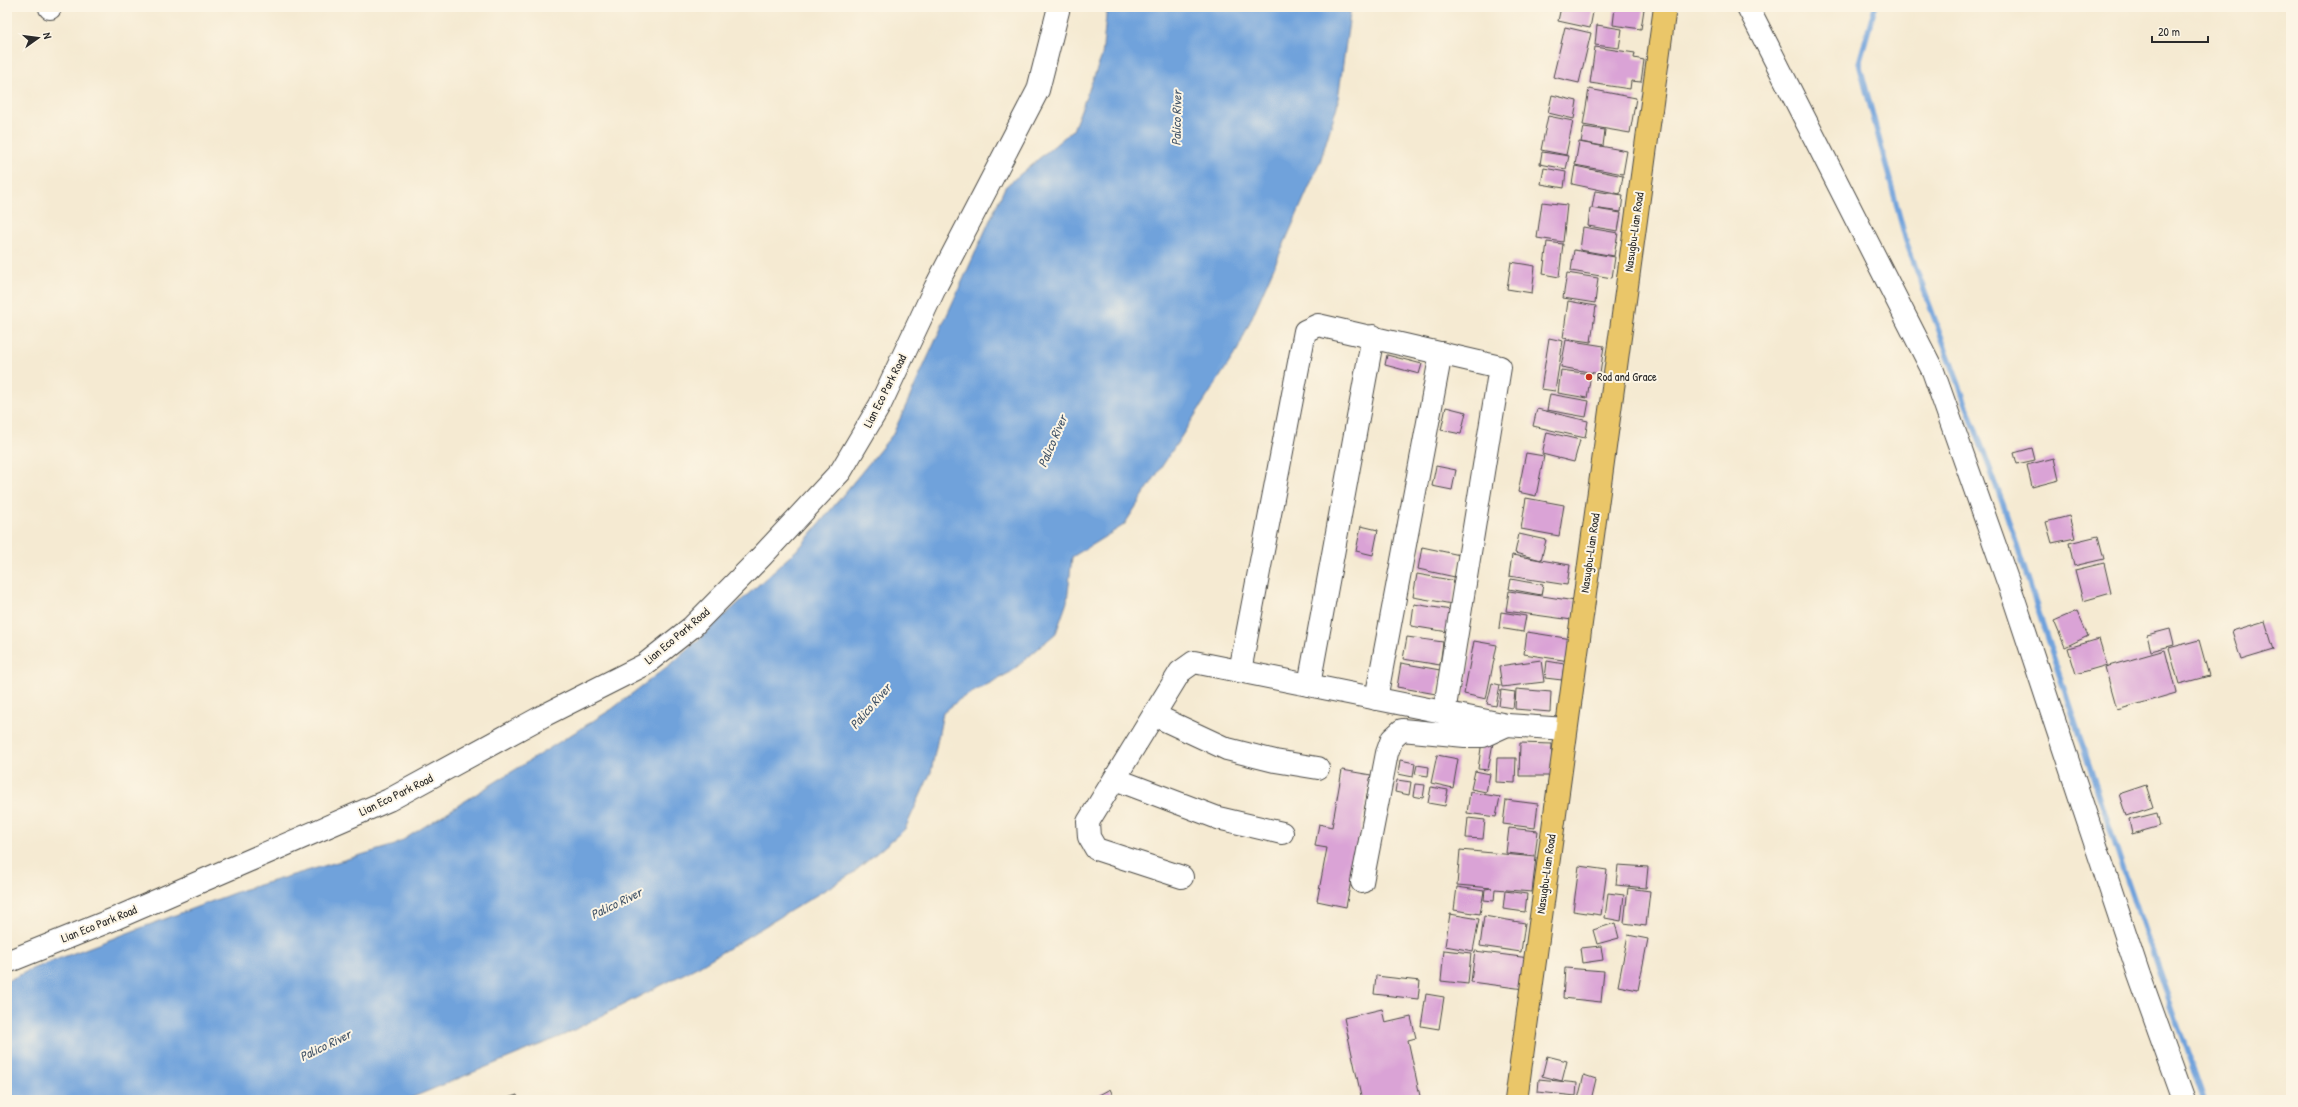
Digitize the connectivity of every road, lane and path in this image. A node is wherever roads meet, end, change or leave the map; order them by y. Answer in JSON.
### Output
{"nodes":[{"id":1,"x":1059,"y":7,"type":"edge"},
{"id":2,"x":1665,"y":7,"type":"edge"},
{"id":3,"x":1748,"y":7,"type":"edge"},
{"id":4,"x":1373,"y":336,"type":"junction"},
{"id":5,"x":1441,"y":353,"type":"junction"},
{"id":6,"x":1240,"y":671,"type":"junction"},
{"id":7,"x":1309,"y":685,"type":"junction"},
{"id":8,"x":1376,"y":699,"type":"junction"},
{"id":9,"x":1444,"y":713,"type":"junction"},
{"id":10,"x":1154,"y":715,"type":"junction"},
{"id":11,"x":1507,"y":725,"type":"junction"},
{"id":12,"x":1566,"y":729,"type":"junction"},
{"id":13,"x":1318,"y":768,"type":"dead end"},
{"id":14,"x":1115,"y":779,"type":"junction"},
{"id":15,"x":1282,"y":833,"type":"dead end"},
{"id":16,"x":1182,"y":878,"type":"dead end"},
{"id":17,"x":1362,"y":882,"type":"dead end"},
{"id":18,"x":7,"y":962,"type":"edge"},
{"id":19,"x":1516,"y":1100,"type":"edge"},
{"id":20,"x":2184,"y":1100,"type":"edge"}],
"edges":[{"from":1,"to":18,"type":"street","name":"Lian Eco Park Road"},
{"from":2,"to":12,"type":"main road","name":"Nasugbu-Lian Road"},
{"from":3,"to":20,"type":"street"},
{"from":4,"to":5,"type":"street"},
{"from":4,"to":6,"type":"street"},
{"from":4,"to":7,"type":"street"},
{"from":5,"to":8,"type":"street"},
{"from":5,"to":9,"type":"street"},
{"from":6,"to":7,"type":"street"},
{"from":6,"to":10,"type":"street"},
{"from":7,"to":8,"type":"street"},
{"from":8,"to":9,"type":"street"},
{"from":9,"to":11,"type":"street"},
{"from":10,"to":13,"type":"street"},
{"from":10,"to":14,"type":"street"},
{"from":11,"to":12,"type":"street"},
{"from":11,"to":17,"type":"street"},
{"from":12,"to":19,"type":"main road","name":"Nasugbu-Lian Road"},
{"from":14,"to":15,"type":"street"},
{"from":14,"to":16,"type":"street"}]}
